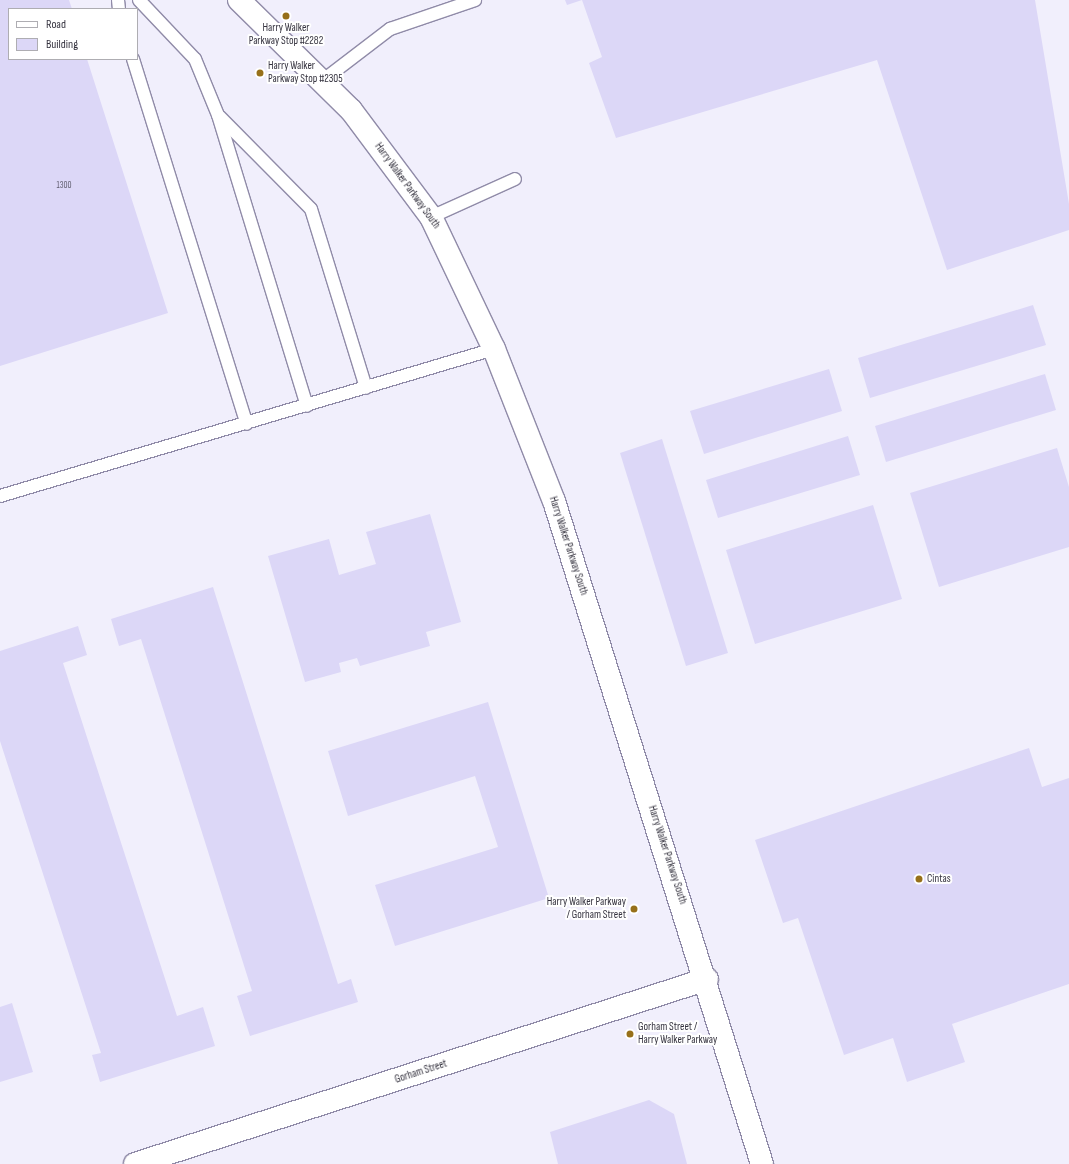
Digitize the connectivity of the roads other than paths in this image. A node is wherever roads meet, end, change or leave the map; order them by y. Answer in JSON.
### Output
{"nodes":[{"id":1,"x":139,"y":0,"type":"edge"},
{"id":2,"x":239,"y":0,"type":"edge"},
{"id":3,"x":475,"y":0,"type":"edge"},
{"id":4,"x":133,"y":60,"type":"edge"},
{"id":5,"x":322,"y":82,"type":"junction"},
{"id":6,"x":218,"y":115,"type":"junction"},
{"id":7,"x":515,"y":178,"type":"dead end"},
{"id":8,"x":431,"y":217,"type":"junction"},
{"id":9,"x":494,"y":349,"type":"junction"},
{"id":10,"x":366,"y":388,"type":"junction"},
{"id":11,"x":307,"y":406,"type":"junction"},
{"id":12,"x":247,"y":424,"type":"junction"},
{"id":13,"x":0,"y":496,"type":"edge"},
{"id":14,"x":707,"y":979,"type":"junction"},
{"id":15,"x":134,"y":1164,"type":"edge"},
{"id":16,"x":762,"y":1164,"type":"edge"}],
"edges":[{"from":1,"to":6,"type":"lane"},
{"from":2,"to":5,"type":"street","name":"Harry Walker Parkway South"},
{"from":3,"to":5,"type":"lane"},
{"from":4,"to":12,"type":"lane"},
{"from":5,"to":8,"type":"street","name":"Harry Walker Parkway South"},
{"from":6,"to":10,"type":"lane"},
{"from":6,"to":11,"type":"lane"},
{"from":7,"to":8,"type":"lane"},
{"from":8,"to":9,"type":"street","name":"Harry Walker Parkway South"},
{"from":9,"to":10,"type":"lane"},
{"from":9,"to":14,"type":"street","name":"Harry Walker Parkway South"},
{"from":10,"to":11,"type":"lane"},
{"from":11,"to":12,"type":"lane"},
{"from":12,"to":13,"type":"lane"},
{"from":14,"to":15,"type":"street","name":"Gorham Street"},
{"from":14,"to":16,"type":"street","name":"Harry Walker Parkway South"}]}
